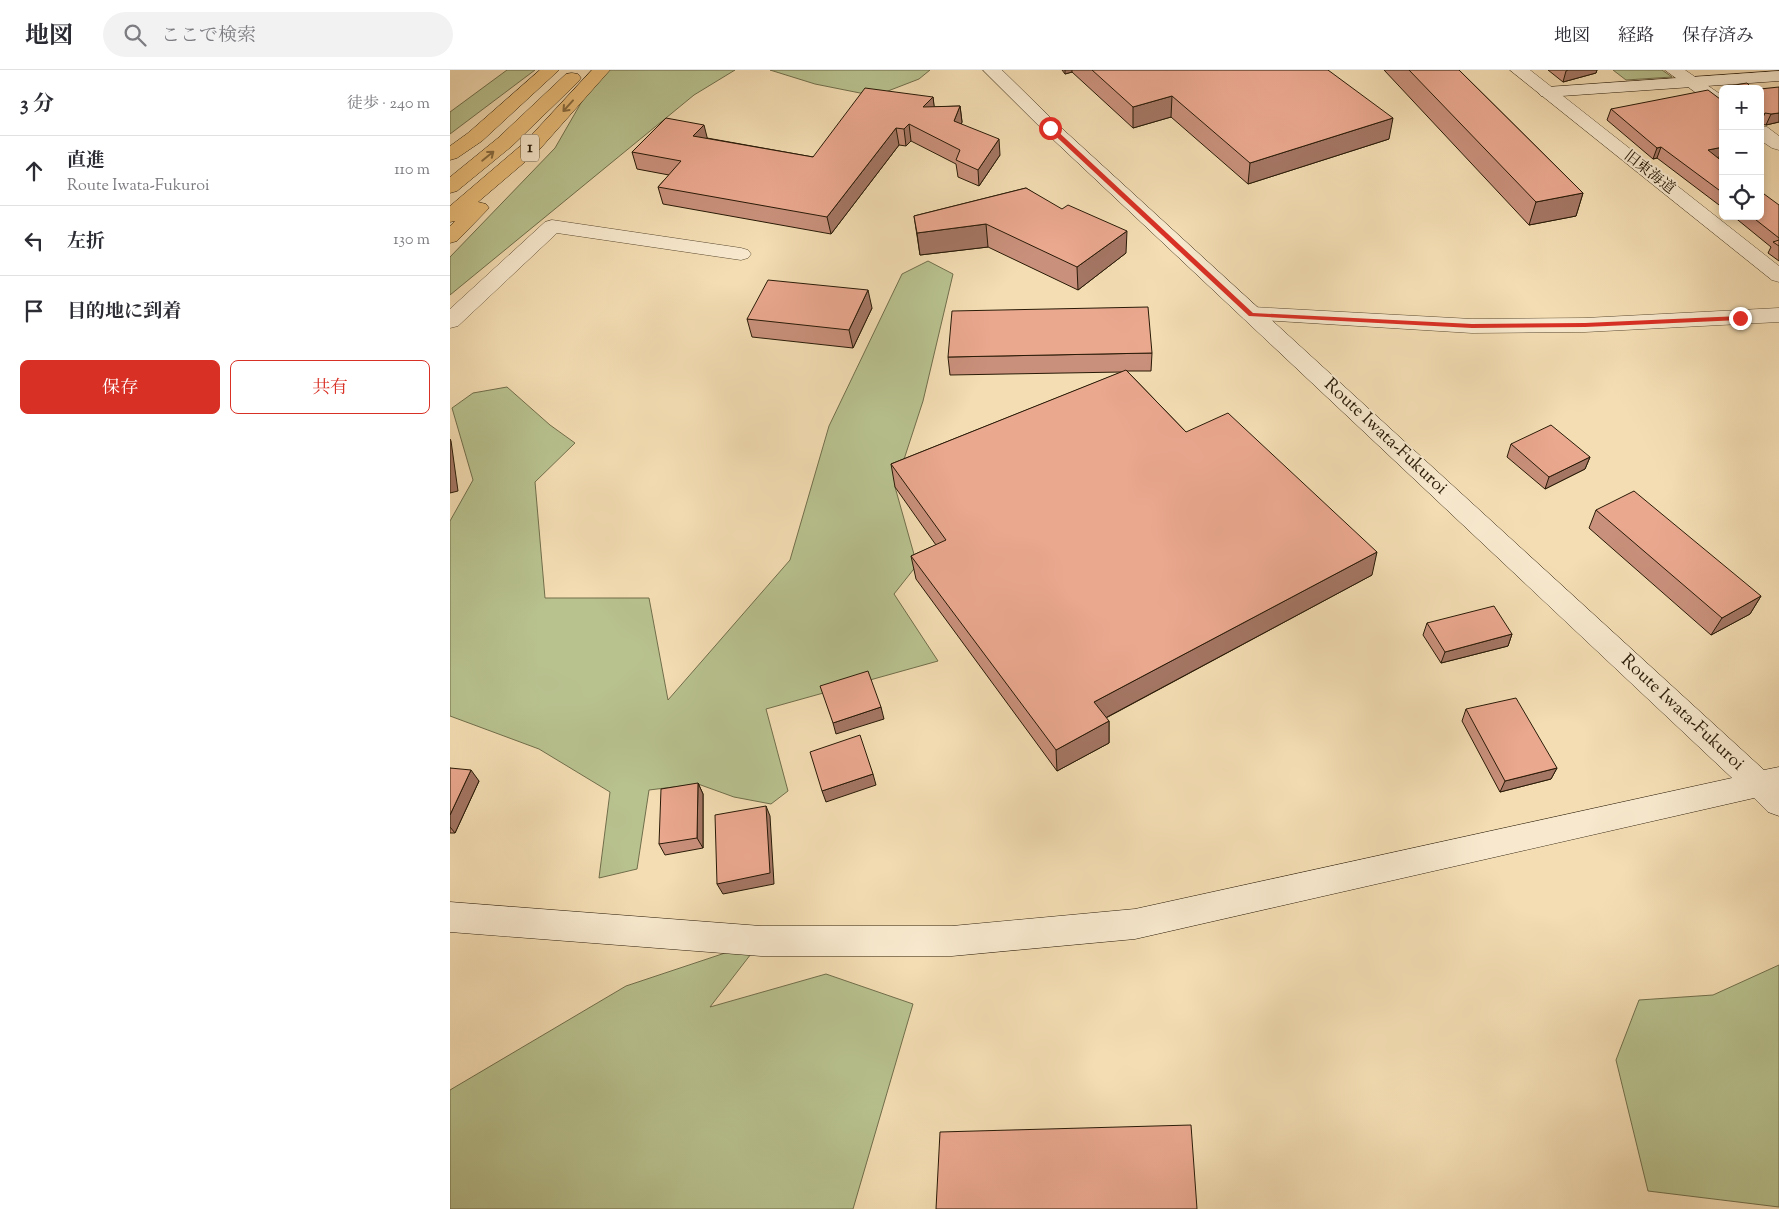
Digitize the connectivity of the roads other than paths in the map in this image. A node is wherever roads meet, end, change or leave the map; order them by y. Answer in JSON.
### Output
{"nodes":[{"id":1,"x":550,"y":70,"type":"edge"},
{"id":2,"x":580,"y":70,"type":"edge"},
{"id":3,"x":601,"y":70,"type":"edge"},
{"id":4,"x":992,"y":70,"type":"edge"},
{"id":5,"x":1519,"y":70,"type":"edge"},
{"id":6,"x":1674,"y":70,"type":"edge"},
{"id":7,"x":1779,"y":76,"type":"edge"},
{"id":8,"x":1692,"y":83,"type":"junction"},
{"id":9,"x":1547,"y":92,"type":"junction"},
{"id":10,"x":1719,"y":101,"type":"edge"},
{"id":11,"x":1764,"y":134,"type":"edge"},
{"id":12,"x":1779,"y":144,"type":"edge"},
{"id":13,"x":532,"y":146,"type":"junction"},
{"id":14,"x":450,"y":154,"type":"edge"},
{"id":15,"x":450,"y":187,"type":"edge"},
{"id":16,"x":450,"y":216,"type":"edge"},
{"id":17,"x":450,"y":237,"type":"edge"},
{"id":18,"x":741,"y":254,"type":"dead end"},
{"id":19,"x":1779,"y":276,"type":"edge"},
{"id":20,"x":1252,"y":314,"type":"junction"},
{"id":21,"x":1779,"y":315,"type":"edge"},
{"id":22,"x":450,"y":321,"type":"edge"},
{"id":23,"x":1772,"y":789,"type":"edge"},
{"id":24,"x":450,"y":916,"type":"edge"}],
"edges":[{"from":1,"to":14,"type":"highway"},
{"from":15,"to":2,"type":"highway","number":"1","one_way":true},
{"from":3,"to":13,"type":"highway","number":"1","one_way":true},
{"from":4,"to":20,"type":"street","name":"Route Iwata-Fukuroi"},
{"from":5,"to":9,"type":"street","name":"旧東海道"},
{"from":6,"to":8,"type":"street"},
{"from":7,"to":8,"type":"street"},
{"from":8,"to":9,"type":"street"},
{"from":8,"to":10,"type":"street"},
{"from":9,"to":19,"type":"street","name":"旧東海道"},
{"from":11,"to":12,"type":"street"},
{"from":13,"to":16,"type":"highway","number":"1"},
{"from":13,"to":17,"type":"highway"},
{"from":18,"to":22,"type":"street"},
{"from":20,"to":21,"type":"street"},
{"from":20,"to":23,"type":"street","name":"Route Iwata-Fukuroi"},
{"from":23,"to":24,"type":"street"}]}
